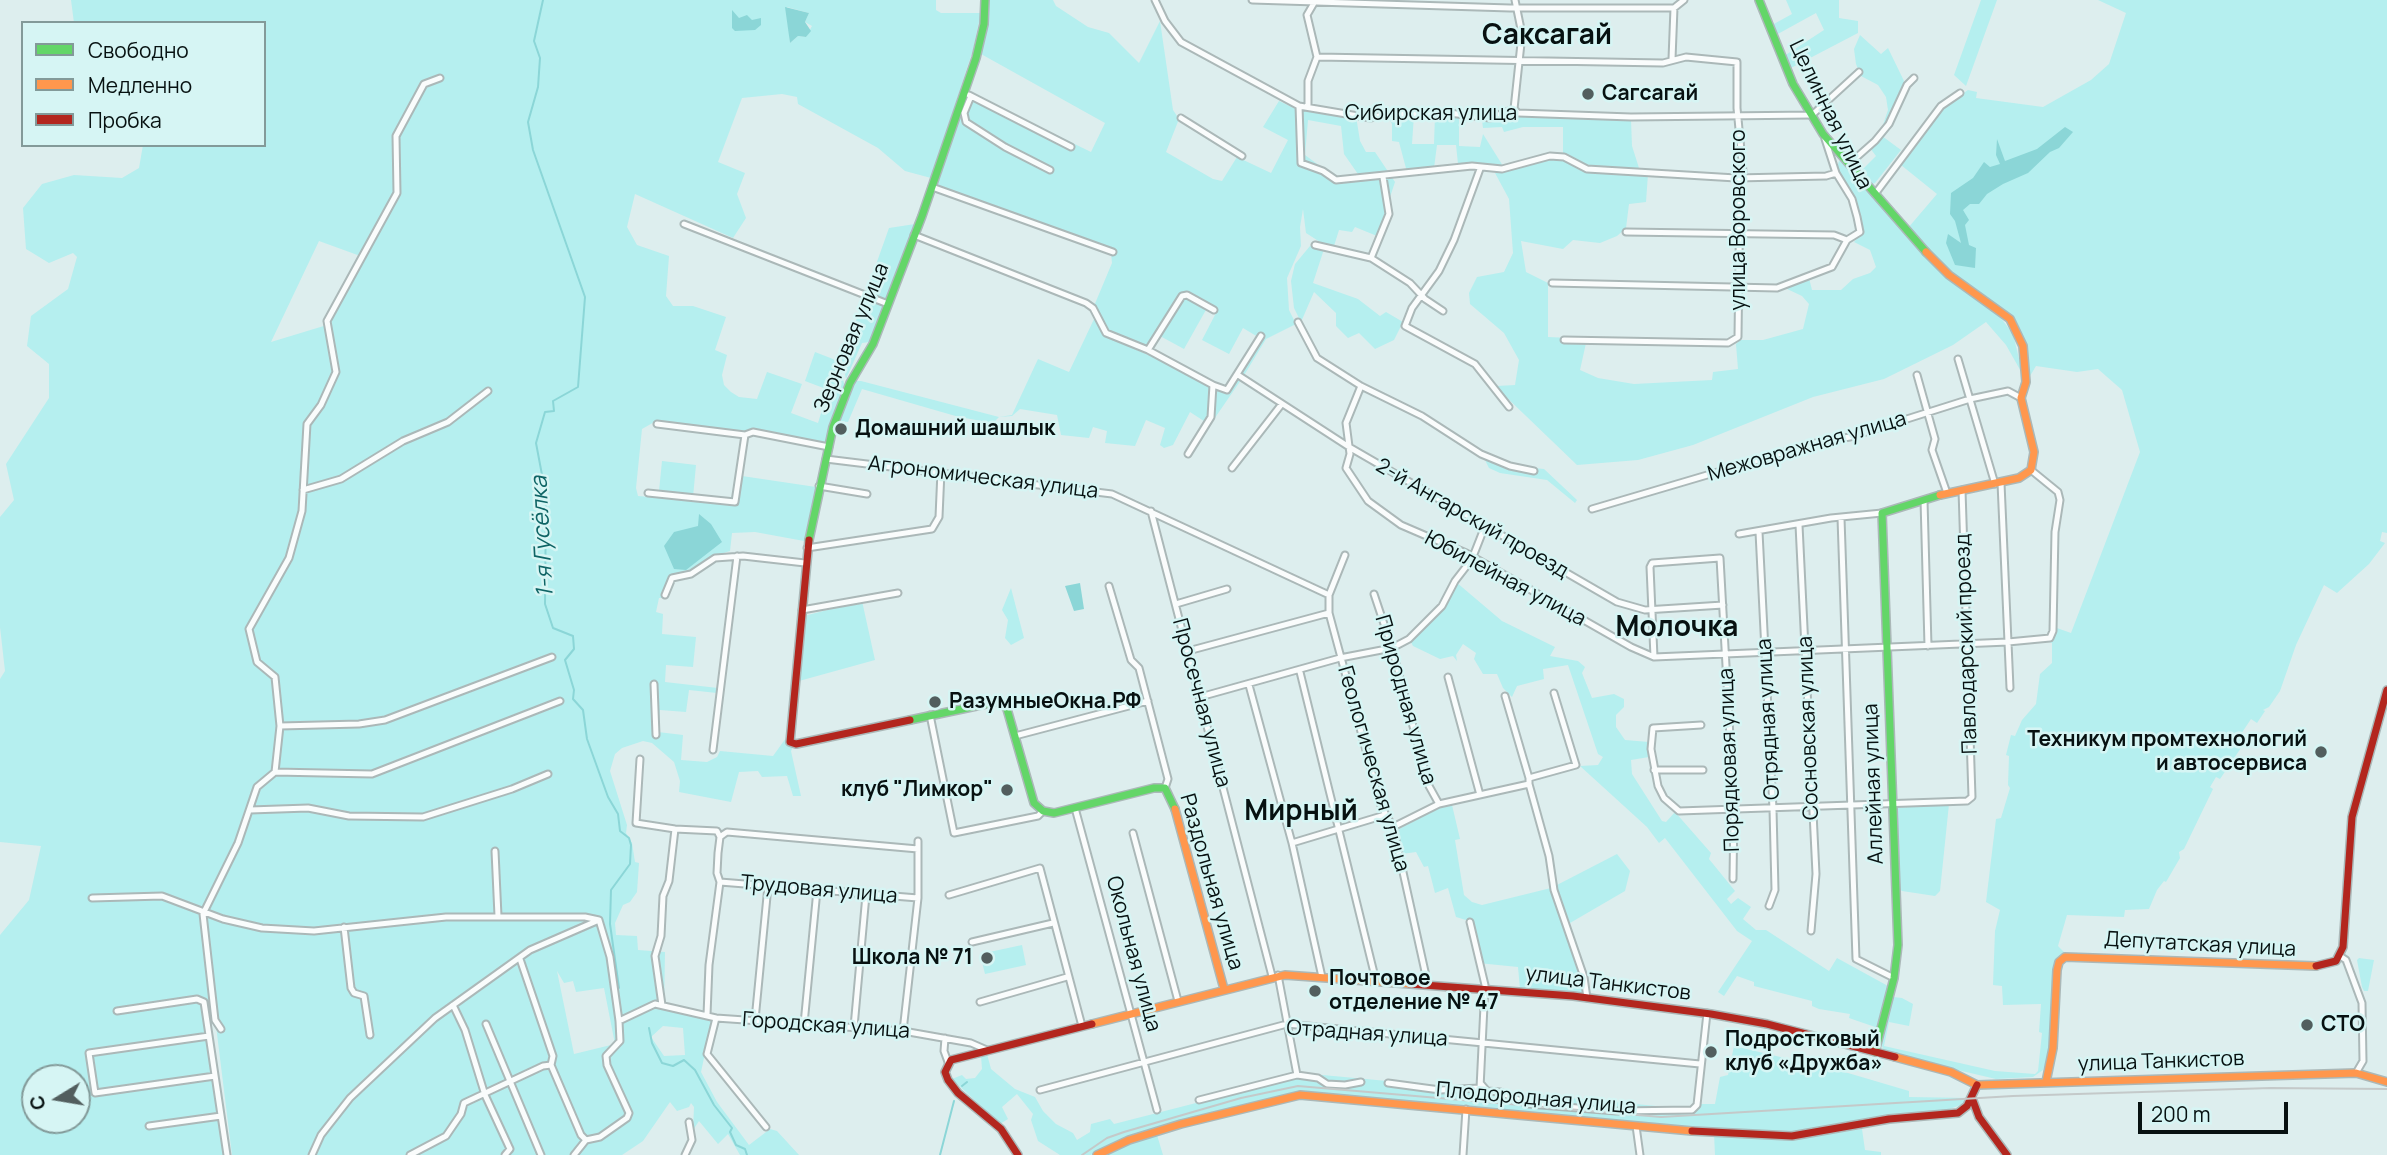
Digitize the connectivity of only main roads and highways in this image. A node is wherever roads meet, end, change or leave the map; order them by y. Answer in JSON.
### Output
{"nodes":[{"id":1,"x":985,"y":0,"type":"edge"},
{"id":2,"x":1759,"y":0,"type":"edge"},
{"id":3,"x":1882,"y":513,"type":"joint"},
{"id":4,"x":2387,"y":690,"type":"edge"},
{"id":5,"x":1165,"y":789,"type":"joint"},
{"id":6,"x":1224,"y":989,"type":"junction"},
{"id":7,"x":1875,"y":1052,"type":"junction"},
{"id":8,"x":2046,"y":1082,"type":"junction"},
{"id":9,"x":2387,"y":1082,"type":"edge"},
{"id":10,"x":1977,"y":1085,"type":"junction"},
{"id":11,"x":1972,"y":1098,"type":"junction"},
{"id":12,"x":1958,"y":1113,"type":"junction"},
{"id":13,"x":1985,"y":1125,"type":"junction"},
{"id":14,"x":1018,"y":1155,"type":"edge"},
{"id":15,"x":1097,"y":1155,"type":"edge"},
{"id":16,"x":2007,"y":1155,"type":"edge"}],
"edges":[{"from":1,"to":5,"type":"main road","name":"Зерновая улица"},
{"from":2,"to":3,"type":"main road","name":"Целинная улица"},
{"from":3,"to":7,"type":"main road","name":"Аллейная улица"},
{"from":4,"to":8,"type":"main road","name":"Депутатская улица"},
{"from":5,"to":6,"type":"main road","name":"Раздольная улица"},
{"from":6,"to":7,"type":"main road","name":"улица Танкистов"},
{"from":6,"to":14,"type":"main road","name":"улица Танкистов"},
{"from":7,"to":10,"type":"main road","name":"улица Танкистов"},
{"from":8,"to":9,"type":"main road","name":"улица Танкистов"},
{"from":8,"to":10,"type":"main road","name":"улица Танкистов"},
{"from":10,"to":11,"type":"main road"},
{"from":11,"to":12,"type":"main road"},
{"from":11,"to":13,"type":"main road"},
{"from":12,"to":13,"type":"main road"},
{"from":12,"to":15,"type":"main road","name":"Плодородная улица"},
{"from":13,"to":16,"type":"main road"}]}
